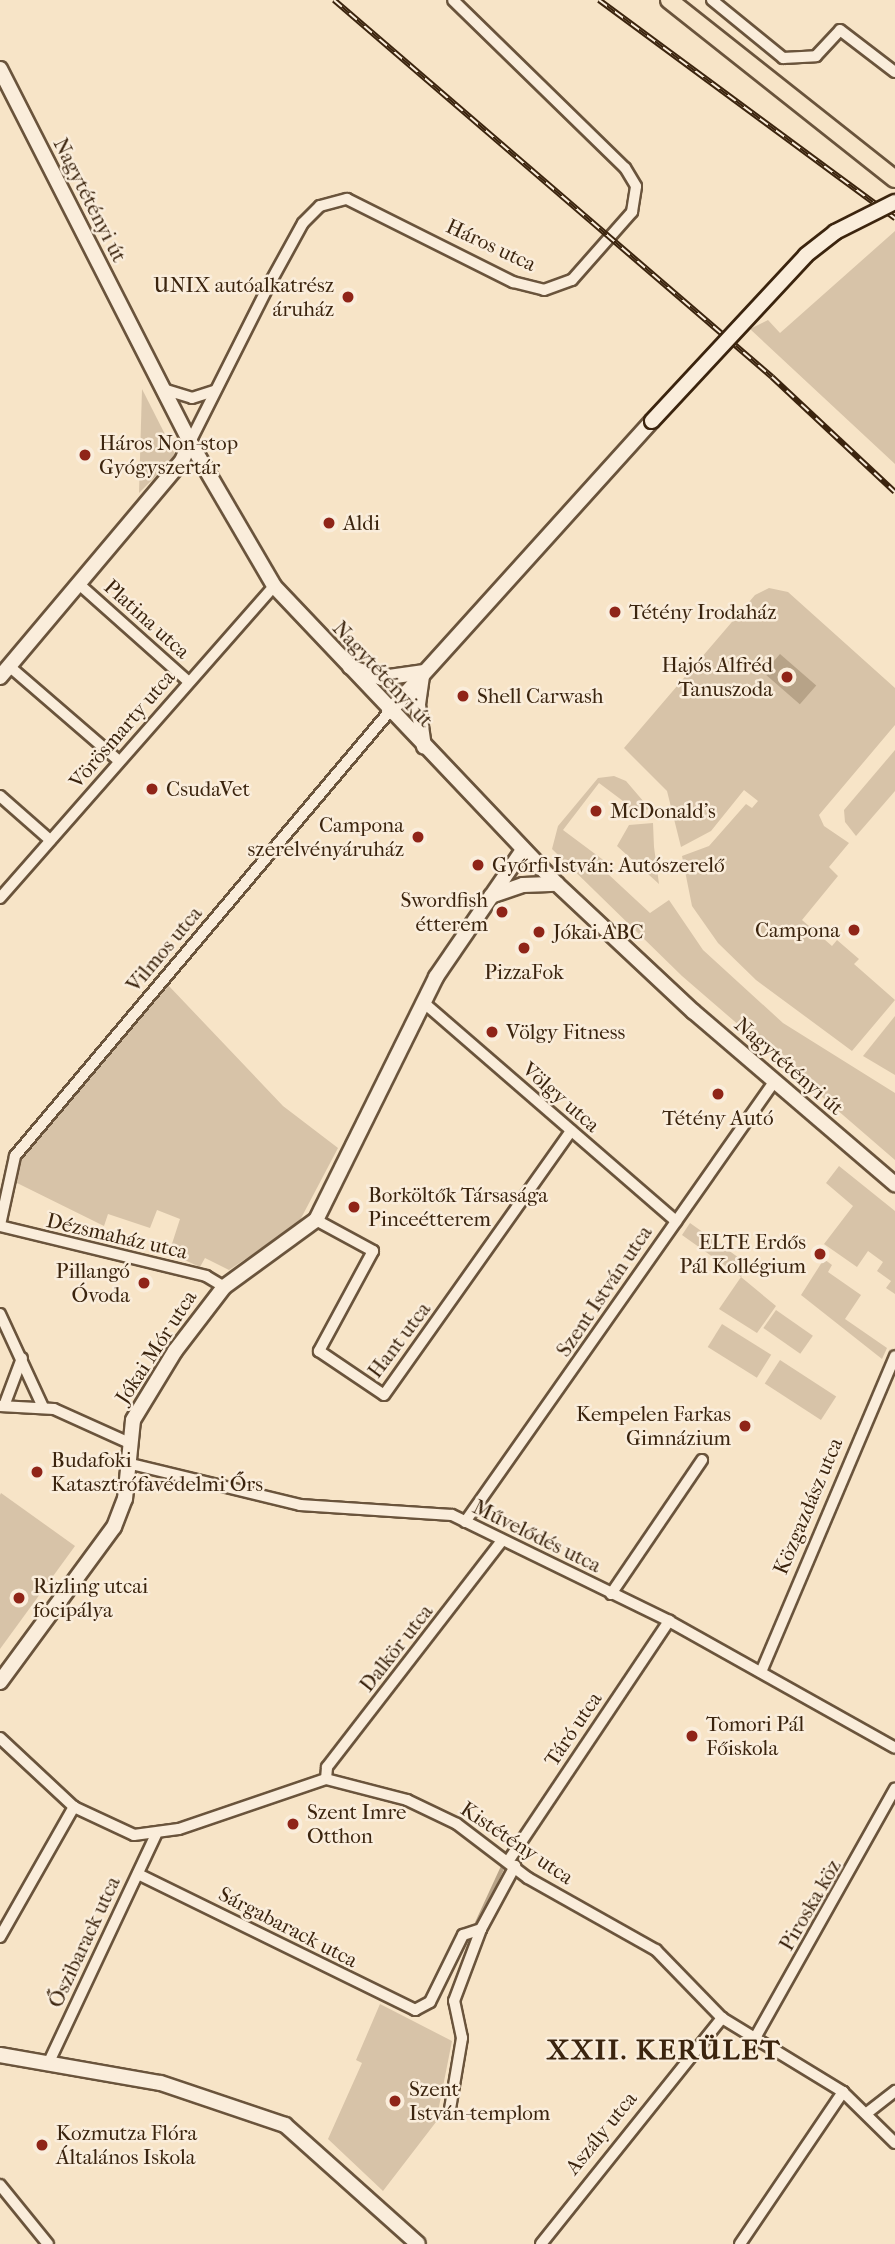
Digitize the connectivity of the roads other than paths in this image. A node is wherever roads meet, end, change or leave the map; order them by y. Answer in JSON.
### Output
{"nodes":[{"id":1,"x":453,"y":0,"type":"edge"},
{"id":2,"x":669,"y":0,"type":"edge"},
{"id":3,"x":712,"y":0,"type":"edge"},
{"id":4,"x":0,"y":69,"type":"edge"},
{"id":5,"x":895,"y":72,"type":"edge"},
{"id":6,"x":895,"y":179,"type":"edge"},
{"id":7,"x":895,"y":202,"type":"edge"},
{"id":8,"x":163,"y":388,"type":"junction"},
{"id":9,"x":214,"y":391,"type":"junction"},
{"id":10,"x":190,"y":442,"type":"junction"},
{"id":11,"x":80,"y":585,"type":"junction"},
{"id":12,"x":274,"y":586,"type":"junction"},
{"id":13,"x":346,"y":666,"type":"junction"},
{"id":14,"x":4,"y":671,"type":"edge"},
{"id":15,"x":423,"y":672,"type":"junction"},
{"id":16,"x":189,"y":682,"type":"junction"},
{"id":17,"x":389,"y":712,"type":"junction"},
{"id":18,"x":424,"y":747,"type":"junction"},
{"id":19,"x":119,"y":761,"type":"junction"},
{"id":20,"x":0,"y":796,"type":"edge"},
{"id":21,"x":50,"y":840,"type":"junction"},
{"id":22,"x":523,"y":850,"type":"junction"},
{"id":23,"x":557,"y":884,"type":"junction"},
{"id":24,"x":491,"y":896,"type":"junction"},
{"id":25,"x":0,"y":898,"type":"edge"},
{"id":26,"x":423,"y":1002,"type":"junction"},
{"id":27,"x":774,"y":1082,"type":"junction"},
{"id":28,"x":571,"y":1131,"type":"junction"},
{"id":29,"x":895,"y":1185,"type":"edge"},
{"id":30,"x":316,"y":1220,"type":"junction"},
{"id":31,"x":676,"y":1220,"type":"junction"},
{"id":32,"x":0,"y":1226,"type":"edge"},
{"id":33,"x":224,"y":1287,"type":"junction"},
{"id":34,"x":0,"y":1314,"type":"edge"},
{"id":35,"x":895,"y":1356,"type":"edge"},
{"id":36,"x":22,"y":1358,"type":"junction"},
{"id":37,"x":2,"y":1406,"type":"edge"},
{"id":38,"x":43,"y":1407,"type":"junction"},
{"id":39,"x":127,"y":1443,"type":"junction"},
{"id":40,"x":702,"y":1460,"type":"dead end"},
{"id":41,"x":128,"y":1463,"type":"junction"},
{"id":42,"x":465,"y":1522,"type":"junction"},
{"id":43,"x":501,"y":1542,"type":"junction"},
{"id":44,"x":611,"y":1594,"type":"junction"},
{"id":45,"x":669,"y":1621,"type":"junction"},
{"id":46,"x":761,"y":1672,"type":"junction"},
{"id":47,"x":0,"y":1682,"type":"edge"},
{"id":48,"x":0,"y":1738,"type":"edge"},
{"id":49,"x":895,"y":1748,"type":"edge"},
{"id":50,"x":326,"y":1779,"type":"junction"},
{"id":51,"x":895,"y":1790,"type":"edge"},
{"id":52,"x":74,"y":1807,"type":"junction"},
{"id":53,"x":156,"y":1835,"type":"junction"},
{"id":54,"x":512,"y":1863,"type":"junction"},
{"id":55,"x":138,"y":1874,"type":"junction"},
{"id":56,"x":481,"y":1929,"type":"junction"},
{"id":57,"x":0,"y":1937,"type":"edge"},
{"id":58,"x":422,"y":2009,"type":"joint"},
{"id":59,"x":722,"y":2018,"type":"junction"},
{"id":60,"x":755,"y":2038,"type":"junction"},
{"id":61,"x":0,"y":2055,"type":"edge"},
{"id":62,"x":48,"y":2064,"type":"junction"},
{"id":63,"x":895,"y":2091,"type":"edge"},
{"id":64,"x":843,"y":2092,"type":"junction"},
{"id":65,"x":450,"y":2109,"type":"dead end"},
{"id":66,"x":867,"y":2113,"type":"junction"},
{"id":67,"x":895,"y":2143,"type":"edge"},
{"id":68,"x":0,"y":2185,"type":"edge"},
{"id":69,"x":48,"y":2244,"type":"edge"},
{"id":70,"x":418,"y":2244,"type":"edge"},
{"id":71,"x":541,"y":2244,"type":"edge"},
{"id":72,"x":740,"y":2244,"type":"edge"}],
"edges":[{"from":1,"to":9,"type":"street","name":"Háros utca"},
{"from":2,"to":6,"type":"main road"},
{"from":3,"to":5,"type":"street"},
{"from":4,"to":8,"type":"street","name":"Nagytétényi út"},
{"from":7,"to":15,"type":"street","bridge":true},
{"from":8,"to":9,"type":"street"},
{"from":8,"to":10,"type":"street","name":"Nagytétényi út"},
{"from":9,"to":10,"type":"street","name":"Háros utca"},
{"from":10,"to":11,"type":"street","name":"Háros utca"},
{"from":10,"to":12,"type":"street","name":"Nagytétényi út"},
{"from":11,"to":14,"type":"street","name":"Háros utca"},
{"from":11,"to":16,"type":"street","name":"Platina utca"},
{"from":12,"to":13,"type":"street","name":"Nagytétényi út"},
{"from":12,"to":16,"type":"street","name":"Vörösmarty utca"},
{"from":13,"to":15,"type":"street"},
{"from":13,"to":17,"type":"street","name":"Nagytétényi út"},
{"from":14,"to":19,"type":"street"},
{"from":15,"to":17,"type":"street"},
{"from":15,"to":18,"type":"street"},
{"from":16,"to":19,"type":"street","name":"Vörösmarty utca"},
{"from":17,"to":18,"type":"street","name":"Nagytétényi út"},
{"from":17,"to":32,"type":"street","name":"Vilmos utca"},
{"from":18,"to":22,"type":"street","name":"Nagytétényi út"},
{"from":19,"to":21,"type":"street","name":"Vörösmarty utca"},
{"from":20,"to":21,"type":"street"},
{"from":21,"to":25,"type":"street","name":"Vörösmarty utca"},
{"from":22,"to":23,"type":"street","name":"Nagytétényi út"},
{"from":22,"to":24,"type":"street","name":"Jókai Mór utca"},
{"from":23,"to":24,"type":"street"},
{"from":23,"to":27,"type":"street","name":"Nagytétényi út"},
{"from":24,"to":26,"type":"street","name":"Jókai Mór utca"},
{"from":26,"to":28,"type":"street","name":"Völgy utca"},
{"from":26,"to":30,"type":"street","name":"Jókai Mór utca"},
{"from":27,"to":29,"type":"street","name":"Nagytétényi út"},
{"from":27,"to":31,"type":"street","name":"Szent István utca"},
{"from":28,"to":30,"type":"street","name":"Hant utca"},
{"from":28,"to":31,"type":"street","name":"Völgy utca"},
{"from":30,"to":33,"type":"street","name":"Jókai Mór utca"},
{"from":31,"to":42,"type":"street","name":"Szent István utca"},
{"from":32,"to":33,"type":"street","name":"Dézsmaház utca"},
{"from":33,"to":39,"type":"street","name":"Jókai Mór utca"},
{"from":34,"to":36,"type":"street"},
{"from":35,"to":46,"type":"street","name":"Közgazdász utca"},
{"from":36,"to":37,"type":"street"},
{"from":36,"to":38,"type":"street"},
{"from":37,"to":38,"type":"street"},
{"from":38,"to":39,"type":"street"},
{"from":39,"to":41,"type":"street","name":"Jókai Mór utca"},
{"from":40,"to":44,"type":"street"},
{"from":41,"to":42,"type":"street","name":"Művelődés utca"},
{"from":41,"to":47,"type":"street","name":"Jókai Mór utca"},
{"from":42,"to":43,"type":"street","name":"Művelődés utca"},
{"from":43,"to":44,"type":"street","name":"Művelődés utca"},
{"from":43,"to":50,"type":"street","name":"Dalkör utca"},
{"from":44,"to":45,"type":"street","name":"Művelődés utca"},
{"from":45,"to":46,"type":"street","name":"Művelődés utca"},
{"from":45,"to":54,"type":"street","name":"Táró utca"},
{"from":46,"to":49,"type":"street","name":"Művelődés utca"},
{"from":48,"to":52,"type":"street"},
{"from":50,"to":53,"type":"street"},
{"from":50,"to":54,"type":"street","name":"Kistétény utca"},
{"from":51,"to":60,"type":"street","name":"Piroska köz"},
{"from":52,"to":53,"type":"street"},
{"from":52,"to":57,"type":"street"},
{"from":53,"to":55,"type":"street","name":"Őszibarack utca"},
{"from":54,"to":56,"type":"street","name":"Táró utca"},
{"from":54,"to":59,"type":"street","name":"Kistétény utca"},
{"from":55,"to":58,"type":"street","name":"Sárgabarack utca"},
{"from":55,"to":62,"type":"street","name":"Őszibarack utca"},
{"from":56,"to":58,"type":"street","name":"Táró utca"},
{"from":56,"to":65,"type":"street","name":"Táró utca"},
{"from":59,"to":60,"type":"street","name":"Kistétény utca"},
{"from":59,"to":71,"type":"street","name":"Aszály utca"},
{"from":60,"to":64,"type":"street","name":"Kistétény utca"},
{"from":61,"to":62,"type":"street"},
{"from":62,"to":70,"type":"street"},
{"from":63,"to":66,"type":"street"},
{"from":64,"to":66,"type":"street","name":"Kistétény utca"},
{"from":64,"to":72,"type":"street"},
{"from":66,"to":67,"type":"street","name":"Kistétény utca"},
{"from":68,"to":69,"type":"street"}]}
